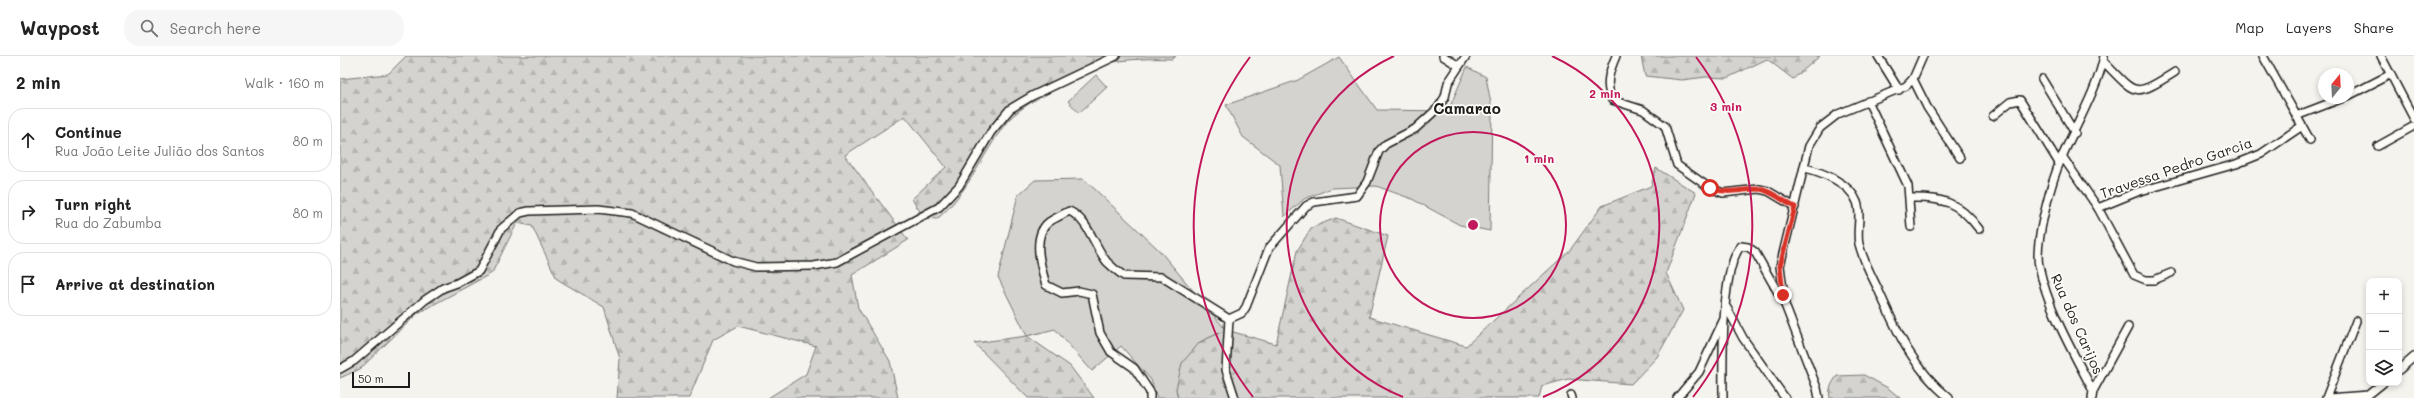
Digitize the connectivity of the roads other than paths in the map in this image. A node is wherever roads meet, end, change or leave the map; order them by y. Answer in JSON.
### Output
{"nodes":[{"id":1,"x":1116,"y":56,"type":"edge"},
{"id":2,"x":1443,"y":56,"type":"edge"},
{"id":3,"x":1466,"y":56,"type":"edge"},
{"id":4,"x":1616,"y":56,"type":"edge"},
{"id":5,"x":1878,"y":56,"type":"edge"},
{"id":6,"x":1923,"y":56,"type":"edge"},
{"id":7,"x":2263,"y":56,"type":"edge"},
{"id":8,"x":2382,"y":56,"type":"edge"},
{"id":9,"x":2104,"y":58,"type":"edge"},
{"id":10,"x":1459,"y":66,"type":"junction"},
{"id":11,"x":2175,"y":72,"type":"dead end"},
{"id":12,"x":2391,"y":74,"type":"junction"},
{"id":13,"x":1913,"y":79,"type":"junction"},
{"id":14,"x":2042,"y":79,"type":"dead end"},
{"id":15,"x":1899,"y":90,"type":"junction"},
{"id":16,"x":2354,"y":93,"type":"edge"},
{"id":17,"x":1868,"y":101,"type":"junction"},
{"id":18,"x":2327,"y":104,"type":"edge"},
{"id":19,"x":1992,"y":116,"type":"dead end"},
{"id":20,"x":2296,"y":116,"type":"junction"},
{"id":21,"x":2414,"y":119,"type":"edge"},
{"id":22,"x":2302,"y":126,"type":"junction"},
{"id":23,"x":2414,"y":126,"type":"edge"},
{"id":24,"x":2075,"y":133,"type":"junction"},
{"id":25,"x":2310,"y":140,"type":"dead end"},
{"id":26,"x":2378,"y":146,"type":"dead end"},
{"id":27,"x":2062,"y":156,"type":"junction"},
{"id":28,"x":1960,"y":158,"type":"dead end"},
{"id":29,"x":2060,"y":163,"type":"junction"},
{"id":30,"x":1805,"y":168,"type":"junction"},
{"id":31,"x":1910,"y":198,"type":"junction"},
{"id":32,"x":1795,"y":207,"type":"junction"},
{"id":33,"x":2098,"y":208,"type":"junction"},
{"id":34,"x":1912,"y":227,"type":"dead end"},
{"id":35,"x":1979,"y":229,"type":"dead end"},
{"id":36,"x":2171,"y":273,"type":"dead end"},
{"id":37,"x":1784,"y":305,"type":"junction"},
{"id":38,"x":1726,"y":312,"type":"junction"},
{"id":39,"x":1229,"y":319,"type":"junction"},
{"id":40,"x":2356,"y":321,"type":"dead end"},
{"id":41,"x":2128,"y":327,"type":"dead end"},
{"id":42,"x":2414,"y":357,"type":"edge"},
{"id":43,"x":2402,"y":367,"type":"edge"},
{"id":44,"x":340,"y":369,"type":"edge"},
{"id":45,"x":2379,"y":386,"type":"edge"},
{"id":46,"x":2093,"y":395,"type":"edge"},
{"id":47,"x":1150,"y":398,"type":"edge"},
{"id":48,"x":1235,"y":398,"type":"edge"},
{"id":49,"x":1676,"y":398,"type":"edge"},
{"id":50,"x":1722,"y":398,"type":"edge"},
{"id":51,"x":1785,"y":398,"type":"edge"},
{"id":52,"x":1819,"y":398,"type":"edge"},
{"id":53,"x":1949,"y":398,"type":"edge"},
{"id":54,"x":2327,"y":398,"type":"edge"}],
"edges":[{"from":1,"to":44,"type":"street"},
{"from":2,"to":10,"type":"street"},
{"from":3,"to":10,"type":"street"},
{"from":4,"to":32,"type":"street"},
{"from":5,"to":15,"type":"street"},
{"from":6,"to":13,"type":"street"},
{"from":7,"to":20,"type":"street"},
{"from":8,"to":12,"type":"street"},
{"from":9,"to":11,"type":"street"},
{"from":9,"to":24,"type":"street","name":"Rua dos Carijos"},
{"from":10,"to":39,"type":"street"},
{"from":12,"to":16,"type":"street"},
{"from":12,"to":21,"type":"street"},
{"from":13,"to":15,"type":"street"},
{"from":13,"to":28,"type":"street"},
{"from":14,"to":24,"type":"street"},
{"from":15,"to":17,"type":"street"},
{"from":17,"to":30,"type":"street"},
{"from":17,"to":31,"type":"street"},
{"from":18,"to":20,"type":"street"},
{"from":19,"to":29,"type":"street"},
{"from":20,"to":22,"type":"street"},
{"from":22,"to":25,"type":"street"},
{"from":22,"to":33,"type":"street","name":"Travessa Pedro Garcia"},
{"from":23,"to":26,"type":"street"},
{"from":24,"to":27,"type":"street","name":"Rua dos Carijos"},
{"from":27,"to":29,"type":"street","name":"Rua dos Carijos"},
{"from":27,"to":33,"type":"street"},
{"from":29,"to":46,"type":"street","name":"Rua dos Carijos"},
{"from":30,"to":32,"type":"street"},
{"from":30,"to":53,"type":"street"},
{"from":31,"to":34,"type":"street"},
{"from":31,"to":35,"type":"street"},
{"from":32,"to":37,"type":"street"},
{"from":33,"to":36,"type":"street"},
{"from":37,"to":38,"type":"street"},
{"from":37,"to":52,"type":"street"},
{"from":38,"to":49,"type":"street"},
{"from":38,"to":50,"type":"street"},
{"from":38,"to":51,"type":"street"},
{"from":39,"to":47,"type":"street"},
{"from":39,"to":48,"type":"street"},
{"from":40,"to":54,"type":"street"},
{"from":41,"to":46,"type":"street"},
{"from":42,"to":43,"type":"street"},
{"from":45,"to":54,"type":"street"}]}
